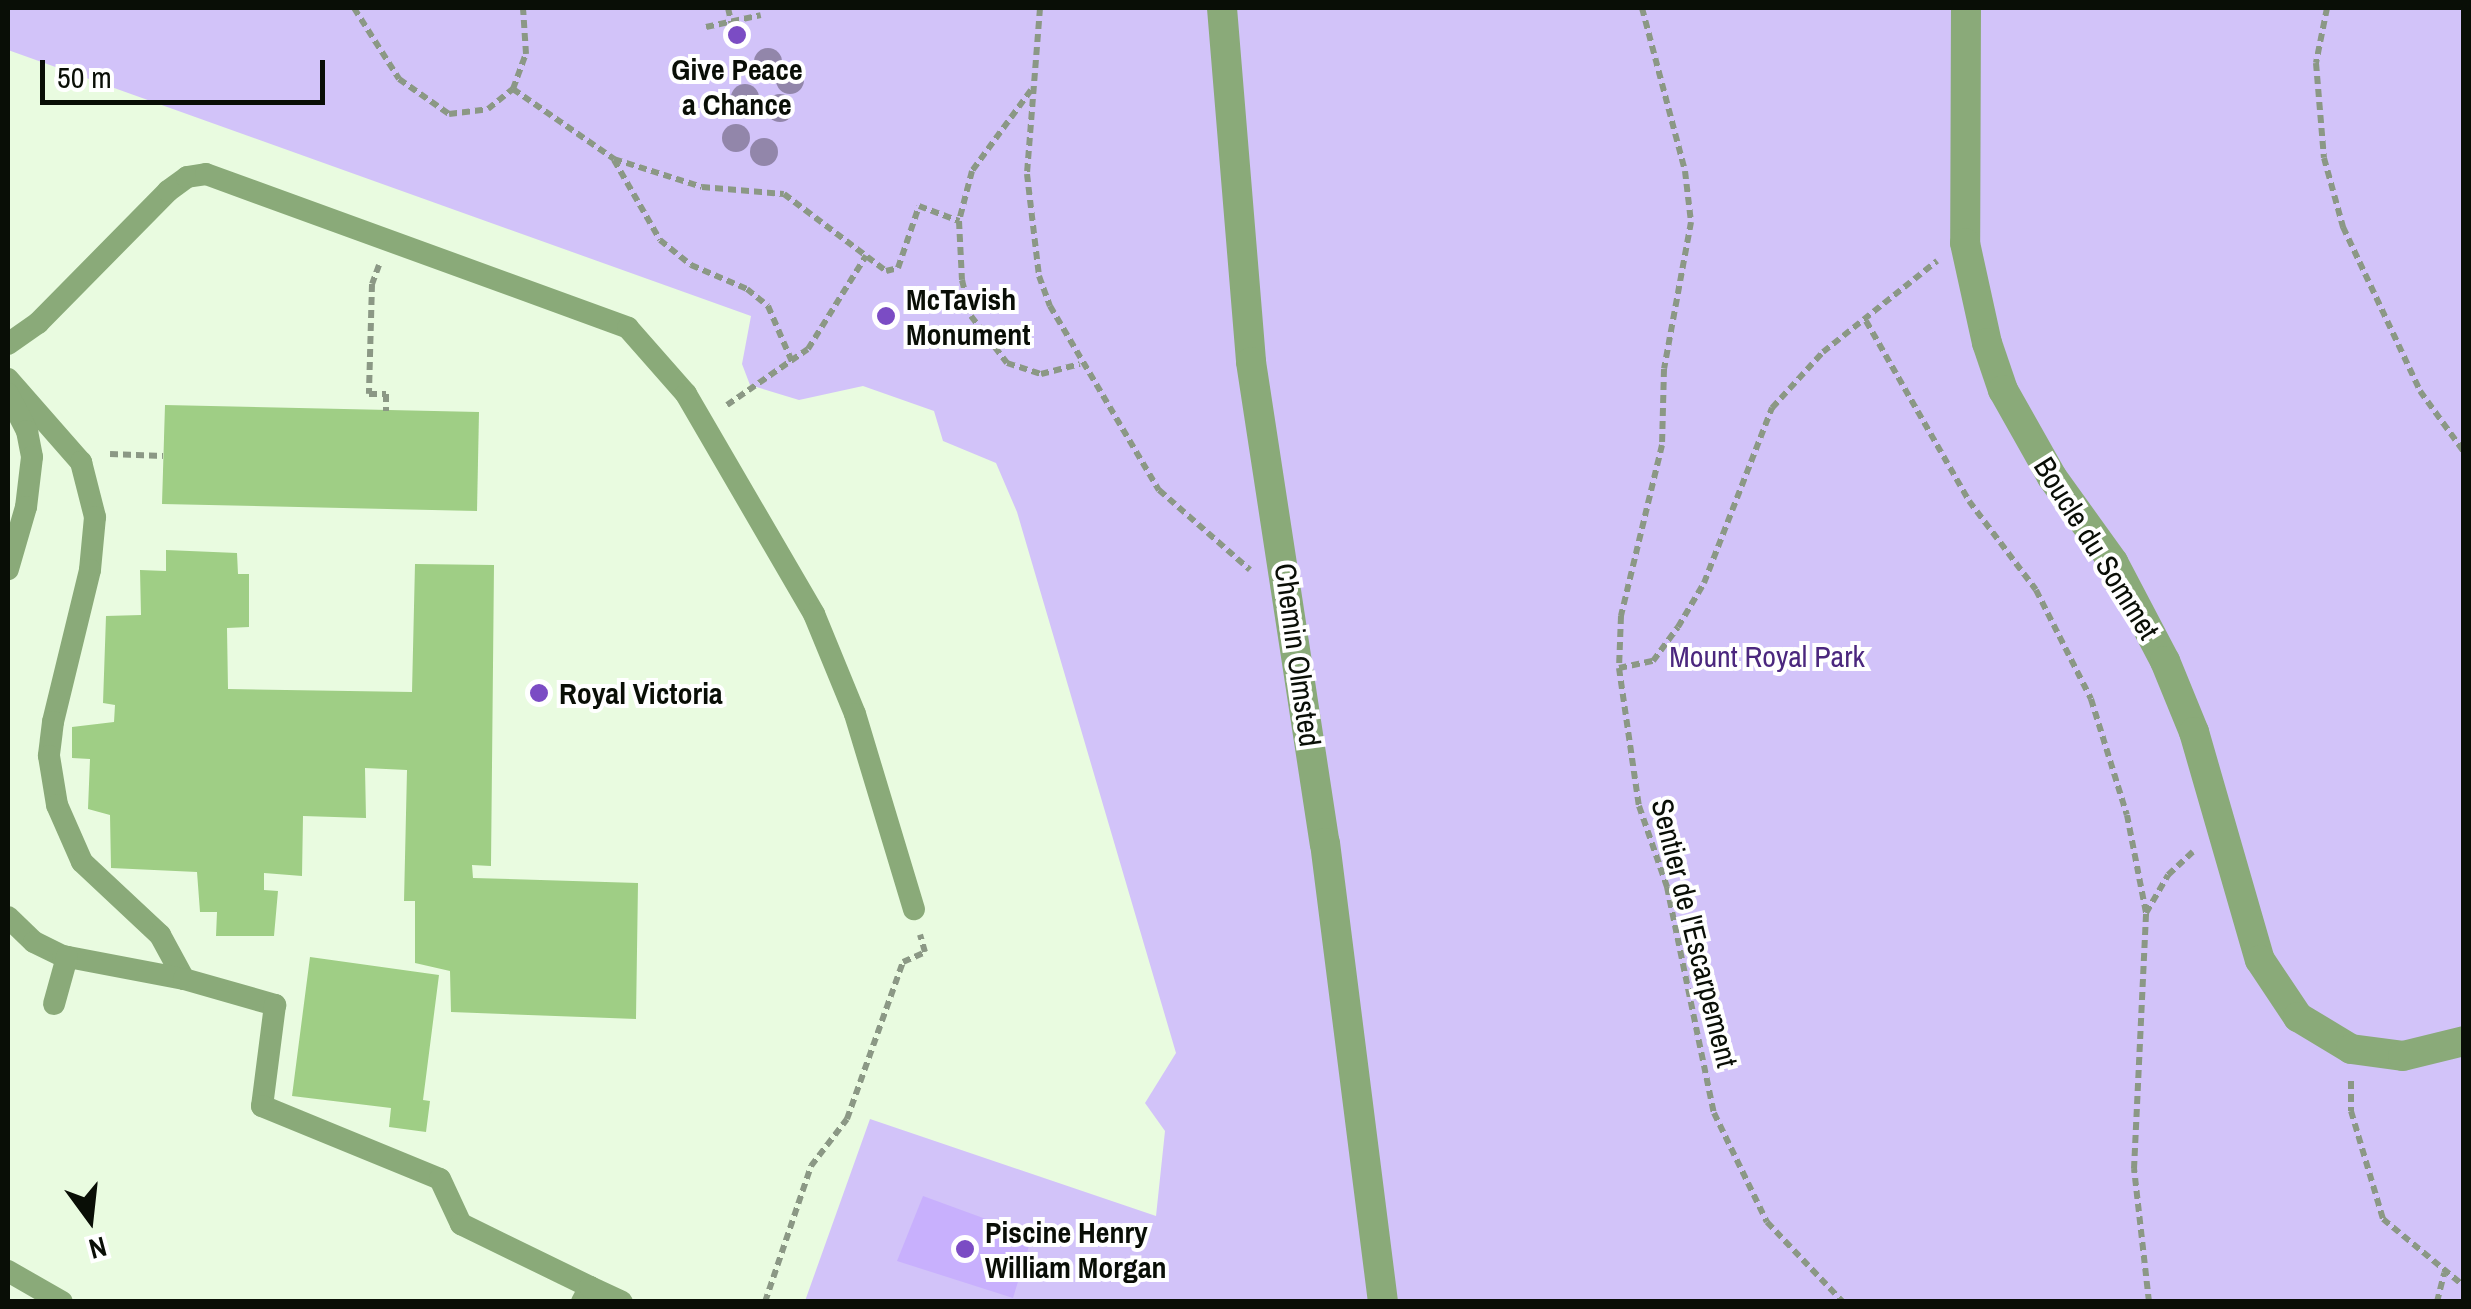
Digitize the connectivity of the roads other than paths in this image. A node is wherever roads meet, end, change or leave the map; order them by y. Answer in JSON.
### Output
{"nodes":[{"id":1,"x":1222,"y":8,"type":"edge"},
{"id":2,"x":1966,"y":8,"type":"edge"},
{"id":3,"x":8,"y":344,"type":"edge"},
{"id":4,"x":8,"y":378,"type":"edge"},
{"id":5,"x":8,"y":394,"type":"edge"},
{"id":6,"x":8,"y":569,"type":"edge"},
{"id":7,"x":914,"y":909,"type":"dead end"},
{"id":8,"x":8,"y":917,"type":"edge"},
{"id":9,"x":67,"y":957,"type":"junction"},
{"id":10,"x":184,"y":979,"type":"junction"},
{"id":11,"x":54,"y":1004,"type":"dead end"},
{"id":12,"x":2464,"y":1041,"type":"edge"},
{"id":13,"x":8,"y":1271,"type":"edge"},
{"id":14,"x":586,"y":1294,"type":"edge"},
{"id":15,"x":62,"y":1302,"type":"edge"},
{"id":16,"x":622,"y":1302,"type":"edge"},
{"id":17,"x":1383,"y":1302,"type":"edge"}],
"edges":[{"from":1,"to":17,"type":"street","name":"Chemin Olmsted"},
{"from":2,"to":12,"type":"street","name":"Boucle du Sommet"},
{"from":3,"to":7,"type":"lane"},
{"from":4,"to":10,"type":"lane"},
{"from":5,"to":6,"type":"lane"},
{"from":8,"to":9,"type":"lane"},
{"from":9,"to":10,"type":"lane"},
{"from":9,"to":11,"type":"lane"},
{"from":10,"to":14,"type":"lane"},
{"from":13,"to":15,"type":"lane"},
{"from":14,"to":16,"type":"lane"}]}
